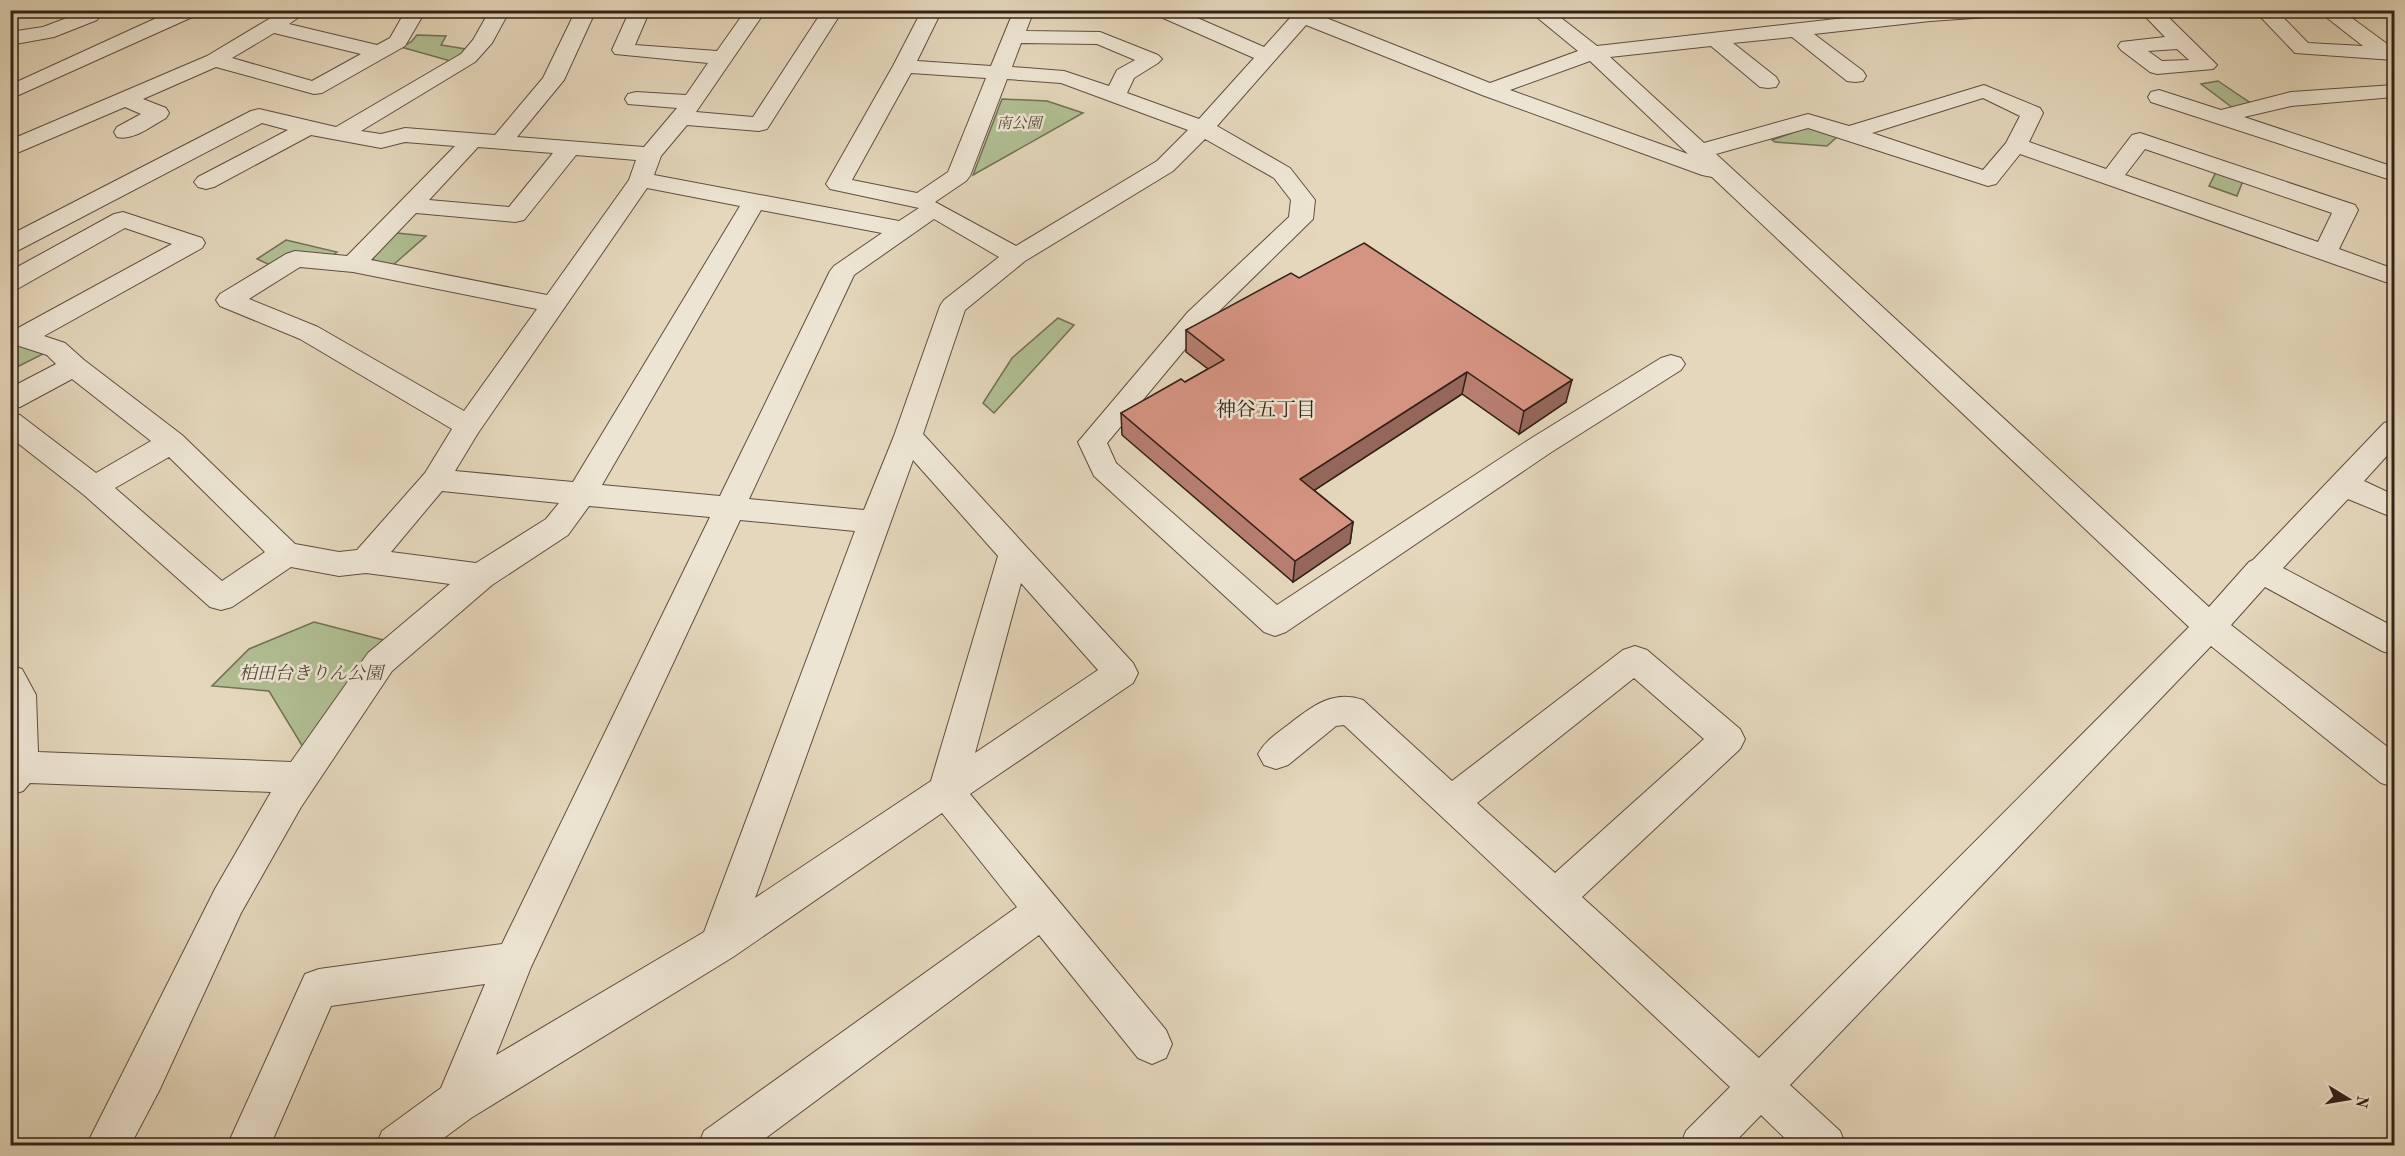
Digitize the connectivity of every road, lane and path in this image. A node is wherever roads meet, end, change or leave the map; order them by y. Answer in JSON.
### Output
{"nodes":[{"id":1,"x":192,"y":10,"type":"edge"},
{"id":2,"x":299,"y":10,"type":"edge"},
{"id":3,"x":416,"y":10,"type":"edge"},
{"id":4,"x":500,"y":10,"type":"edge"},
{"id":5,"x":586,"y":10,"type":"edge"},
{"id":6,"x":640,"y":10,"type":"edge"},
{"id":7,"x":756,"y":10,"type":"edge"},
{"id":8,"x":833,"y":10,"type":"edge"},
{"id":9,"x":932,"y":10,"type":"edge"},
{"id":10,"x":1024,"y":10,"type":"edge"},
{"id":11,"x":1161,"y":10,"type":"edge"},
{"id":12,"x":1538,"y":10,"type":"edge"},
{"id":13,"x":1815,"y":10,"type":"edge"},
{"id":14,"x":2004,"y":10,"type":"edge"},
{"id":15,"x":2149,"y":10,"type":"edge"},
{"id":16,"x":2264,"y":10,"type":"edge"},
{"id":17,"x":2327,"y":10,"type":"edge"},
{"id":18,"x":1928,"y":13,"type":"edge"},
{"id":19,"x":91,"y":14,"type":"edge"},
{"id":20,"x":1295,"y":14,"type":"edge"},
{"id":21,"x":1754,"y":18,"type":"dead end"},
{"id":22,"x":274,"y":27,"type":"junction"},
{"id":23,"x":1832,"y":27,"type":"junction"},
{"id":24,"x":1797,"y":31,"type":"junction"},
{"id":25,"x":1769,"y":33,"type":"junction"},
{"id":26,"x":136,"y":35,"type":"junction"},
{"id":27,"x":1014,"y":37,"type":"junction"},
{"id":28,"x":1714,"y":38,"type":"junction"},
{"id":29,"x":10,"y":39,"type":"edge"},
{"id":30,"x":2183,"y":42,"type":"dead end"},
{"id":31,"x":381,"y":52,"type":"junction"},
{"id":32,"x":1593,"y":53,"type":"junction"},
{"id":33,"x":1266,"y":56,"type":"junction"},
{"id":34,"x":2390,"y":56,"type":"edge"},
{"id":35,"x":722,"y":58,"type":"junction"},
{"id":36,"x":214,"y":60,"type":"junction"},
{"id":37,"x":904,"y":66,"type":"junction"},
{"id":38,"x":1000,"y":72,"type":"junction"},
{"id":39,"x":1855,"y":76,"type":"dead end"},
{"id":40,"x":1768,"y":82,"type":"dead end"},
{"id":41,"x":1490,"y":90,"type":"junction"},
{"id":42,"x":2394,"y":91,"type":"edge"},
{"id":43,"x":10,"y":93,"type":"edge"},
{"id":44,"x":1113,"y":95,"type":"junction"},
{"id":45,"x":2159,"y":97,"type":"dead end"},
{"id":46,"x":123,"y":98,"type":"junction"},
{"id":47,"x":636,"y":99,"type":"dead end"},
{"id":48,"x":686,"y":110,"type":"junction"},
{"id":49,"x":2219,"y":117,"type":"junction"},
{"id":50,"x":308,"y":128,"type":"junction"},
{"id":51,"x":1203,"y":128,"type":"junction"},
{"id":52,"x":125,"y":132,"type":"dead end"},
{"id":53,"x":1850,"y":133,"type":"junction"},
{"id":54,"x":339,"y":135,"type":"junction"},
{"id":55,"x":472,"y":141,"type":"junction"},
{"id":56,"x":500,"y":143,"type":"junction"},
{"id":57,"x":2016,"y":145,"type":"junction"},
{"id":58,"x":570,"y":148,"type":"junction"},
{"id":59,"x":1699,"y":152,"type":"junction"},
{"id":60,"x":650,"y":154,"type":"junction"},
{"id":61,"x":13,"y":160,"type":"edge"},
{"id":62,"x":2394,"y":174,"type":"edge"},
{"id":63,"x":1725,"y":176,"type":"junction"},
{"id":64,"x":2111,"y":178,"type":"junction"},
{"id":65,"x":641,"y":180,"type":"junction"},
{"id":66,"x":206,"y":182,"type":"dead end"},
{"id":67,"x":754,"y":202,"type":"junction"},
{"id":68,"x":410,"y":205,"type":"junction"},
{"id":69,"x":901,"y":229,"type":"junction"},
{"id":70,"x":10,"y":245,"type":"edge"},
{"id":71,"x":2325,"y":253,"type":"junction"},
{"id":72,"x":1016,"y":256,"type":"junction"},
{"id":73,"x":353,"y":264,"type":"junction"},
{"id":74,"x":2394,"y":277,"type":"edge"},
{"id":75,"x":10,"y":282,"type":"edge"},
{"id":76,"x":553,"y":304,"type":"junction"},
{"id":77,"x":16,"y":336,"type":"edge"},
{"id":78,"x":1671,"y":364,"type":"dead end"},
{"id":79,"x":74,"y":366,"type":"junction"},
{"id":80,"x":10,"y":400,"type":"edge"},
{"id":81,"x":10,"y":422,"type":"edge"},
{"id":82,"x":468,"y":426,"type":"junction"},
{"id":83,"x":2394,"y":430,"type":"edge"},
{"id":84,"x":909,"y":436,"type":"junction"},
{"id":85,"x":172,"y":442,"type":"junction"},
{"id":86,"x":435,"y":480,"type":"junction"},
{"id":87,"x":2345,"y":485,"type":"junction"},
{"id":88,"x":94,"y":488,"type":"junction"},
{"id":89,"x":581,"y":495,"type":"junction"},
{"id":90,"x":2394,"y":507,"type":"edge"},
{"id":91,"x":732,"y":508,"type":"junction"},
{"id":92,"x":874,"y":522,"type":"junction"},
{"id":93,"x":286,"y":554,"type":"junction"},
{"id":94,"x":1014,"y":554,"type":"junction"},
{"id":95,"x":366,"y":561,"type":"junction"},
{"id":96,"x":2260,"y":570,"type":"junction"},
{"id":97,"x":481,"y":576,"type":"junction"},
{"id":98,"x":2210,"y":627,"type":"junction"},
{"id":99,"x":2394,"y":642,"type":"edge"},
{"id":100,"x":10,"y":679,"type":"edge"},
{"id":101,"x":1276,"y":754,"type":"dead end"},
{"id":102,"x":2394,"y":772,"type":"edge"},
{"id":103,"x":16,"y":773,"type":"edge"},
{"id":104,"x":301,"y":778,"type":"junction"},
{"id":105,"x":946,"y":791,"type":"junction"},
{"id":106,"x":1452,"y":802,"type":"junction"},
{"id":107,"x":1555,"y":897,"type":"junction"},
{"id":108,"x":1043,"y":910,"type":"junction"},
{"id":109,"x":719,"y":944,"type":"junction"},
{"id":110,"x":514,"y":961,"type":"junction"},
{"id":111,"x":1152,"y":1044,"type":"dead end"},
{"id":112,"x":1760,"y":1084,"type":"junction"},
{"id":113,"x":456,"y":1103,"type":"junction"},
{"id":114,"x":107,"y":1146,"type":"edge"},
{"id":115,"x":248,"y":1146,"type":"edge"},
{"id":116,"x":397,"y":1146,"type":"edge"},
{"id":117,"x":719,"y":1146,"type":"edge"},
{"id":118,"x":1701,"y":1146,"type":"edge"},
{"id":119,"x":1825,"y":1146,"type":"edge"}],
"edges":[{"from":1,"to":26,"type":"street"},
{"from":2,"to":22,"type":"street"},
{"from":3,"to":31,"type":"street"},
{"from":4,"to":54,"type":"street"},
{"from":5,"to":56,"type":"street"},
{"from":6,"to":35,"type":"street"},
{"from":7,"to":35,"type":"street"},
{"from":8,"to":48,"type":"street"},
{"from":9,"to":37,"type":"street"},
{"from":10,"to":27,"type":"street"},
{"from":11,"to":33,"type":"street"},
{"from":12,"to":32,"type":"street"},
{"from":13,"to":23,"type":"street"},
{"from":14,"to":18,"type":"street"},
{"from":15,"to":30,"type":"street"},
{"from":16,"to":34,"type":"street"},
{"from":17,"to":34,"type":"street"},
{"from":18,"to":23,"type":"street"},
{"from":19,"to":26,"type":"street"},
{"from":19,"to":29,"type":"street"},
{"from":20,"to":33,"type":"street"},
{"from":20,"to":41,"type":"street"},
{"from":21,"to":25,"type":"street"},
{"from":22,"to":31,"type":"street"},
{"from":22,"to":36,"type":"street"},
{"from":23,"to":24,"type":"street"},
{"from":24,"to":25,"type":"street"},
{"from":24,"to":39,"type":"street"},
{"from":25,"to":28,"type":"street"},
{"from":26,"to":43,"type":"street"},
{"from":27,"to":38,"type":"street"},
{"from":27,"to":44,"type":"street"},
{"from":28,"to":32,"type":"street"},
{"from":28,"to":40,"type":"street"},
{"from":31,"to":36,"type":"street"},
{"from":32,"to":41,"type":"street"},
{"from":32,"to":59,"type":"street"},
{"from":33,"to":51,"type":"street"},
{"from":35,"to":48,"type":"street"},
{"from":36,"to":46,"type":"street"},
{"from":37,"to":38,"type":"street"},
{"from":37,"to":38,"type":"street"},
{"from":38,"to":44,"type":"street"},
{"from":41,"to":63,"type":"street"},
{"from":42,"to":49,"type":"street"},
{"from":44,"to":51,"type":"street"},
{"from":45,"to":49,"type":"street"},
{"from":46,"to":52,"type":"street"},
{"from":46,"to":61,"type":"street"},
{"from":47,"to":48,"type":"street"},
{"from":48,"to":60,"type":"street"},
{"from":49,"to":62,"type":"street"},
{"from":50,"to":54,"type":"street"},
{"from":50,"to":66,"type":"street"},
{"from":50,"to":70,"type":"street"},
{"from":51,"to":72,"type":"street"},
{"from":51,"to":78,"type":"street"},
{"from":53,"to":57,"type":"street"},
{"from":53,"to":57,"type":"street"},
{"from":53,"to":59,"type":"street"},
{"from":54,"to":55,"type":"street"},
{"from":55,"to":56,"type":"street"},
{"from":55,"to":68,"type":"street"},
{"from":56,"to":58,"type":"street"},
{"from":57,"to":64,"type":"street"},
{"from":58,"to":60,"type":"street"},
{"from":58,"to":68,"type":"street"},
{"from":59,"to":63,"type":"street"},
{"from":60,"to":65,"type":"street"},
{"from":63,"to":98,"type":"street"},
{"from":64,"to":71,"type":"street"},
{"from":64,"to":71,"type":"street"},
{"from":65,"to":67,"type":"street"},
{"from":65,"to":76,"type":"street"},
{"from":67,"to":69,"type":"street"},
{"from":67,"to":89,"type":"street"},
{"from":68,"to":73,"type":"street"},
{"from":69,"to":72,"type":"street"},
{"from":69,"to":91,"type":"street"},
{"from":71,"to":74,"type":"street"},
{"from":72,"to":84,"type":"street"},
{"from":73,"to":76,"type":"street"},
{"from":73,"to":82,"type":"street"},
{"from":75,"to":77,"type":"street"},
{"from":76,"to":82,"type":"street"},
{"from":77,"to":79,"type":"street"},
{"from":79,"to":80,"type":"street"},
{"from":79,"to":85,"type":"street"},
{"from":81,"to":88,"type":"street"},
{"from":82,"to":86,"type":"street"},
{"from":83,"to":87,"type":"street"},
{"from":84,"to":92,"type":"street"},
{"from":84,"to":94,"type":"street"},
{"from":85,"to":88,"type":"street"},
{"from":85,"to":93,"type":"street"},
{"from":86,"to":89,"type":"street"},
{"from":86,"to":95,"type":"street"},
{"from":87,"to":90,"type":"street"},
{"from":87,"to":96,"type":"street"},
{"from":88,"to":93,"type":"street"},
{"from":89,"to":91,"type":"street"},
{"from":89,"to":97,"type":"street"},
{"from":91,"to":92,"type":"street"},
{"from":91,"to":110,"type":"street"},
{"from":92,"to":109,"type":"street"},
{"from":93,"to":95,"type":"street"},
{"from":94,"to":105,"type":"street"},
{"from":94,"to":105,"type":"street"},
{"from":95,"to":97,"type":"street"},
{"from":96,"to":98,"type":"street"},
{"from":96,"to":99,"type":"street"},
{"from":97,"to":104,"type":"street"},
{"from":98,"to":102,"type":"street"},
{"from":98,"to":112,"type":"street"},
{"from":100,"to":103,"type":"street"},
{"from":101,"to":106,"type":"street"},
{"from":103,"to":104,"type":"street"},
{"from":104,"to":114,"type":"street"},
{"from":105,"to":108,"type":"street"},
{"from":105,"to":109,"type":"street"},
{"from":106,"to":107,"type":"street"},
{"from":106,"to":107,"type":"street"},
{"from":107,"to":112,"type":"street"},
{"from":108,"to":111,"type":"street"},
{"from":108,"to":117,"type":"street"},
{"from":109,"to":113,"type":"street"},
{"from":110,"to":113,"type":"street"},
{"from":110,"to":115,"type":"street"},
{"from":112,"to":118,"type":"street"},
{"from":112,"to":119,"type":"street"},
{"from":113,"to":116,"type":"street"}]}
